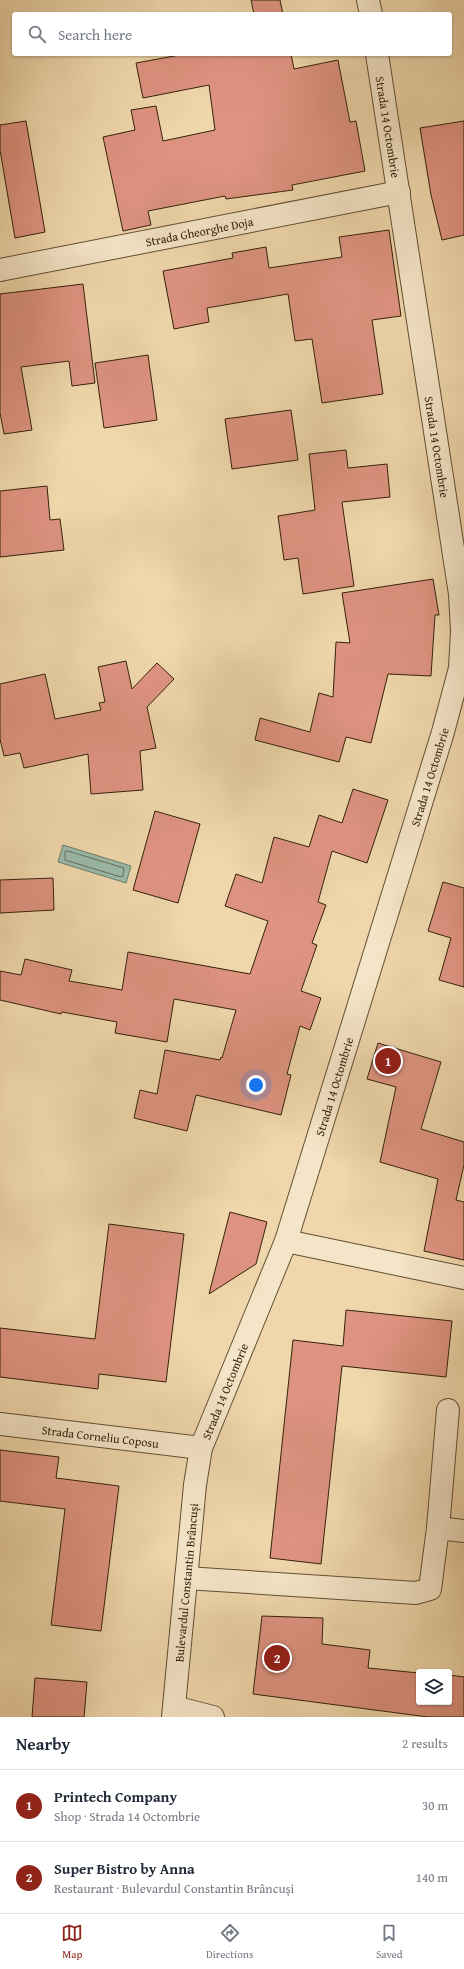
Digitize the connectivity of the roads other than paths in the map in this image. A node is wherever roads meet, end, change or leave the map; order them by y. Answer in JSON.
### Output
{"nodes":[{"id":1,"x":368,"y":0,"type":"edge"},
{"id":2,"x":370,"y":12,"type":"edge"},
{"id":3,"x":377,"y":56,"type":"edge"},
{"id":4,"x":399,"y":192,"type":"junction"},
{"id":5,"x":0,"y":270,"type":"edge"},
{"id":6,"x":286,"y":1241,"type":"junction"},
{"id":7,"x":464,"y":1278,"type":"edge"},
{"id":8,"x":448,"y":1410,"type":"dead end"},
{"id":9,"x":0,"y":1424,"type":"edge"},
{"id":10,"x":201,"y":1448,"type":"junction"},
{"id":11,"x":438,"y":1528,"type":"junction"},
{"id":12,"x":464,"y":1531,"type":"edge"},
{"id":13,"x":186,"y":1578,"type":"junction"},
{"id":14,"x":173,"y":1712,"type":"edge"},
{"id":15,"x":213,"y":1717,"type":"edge"}],
"edges":[{"from":1,"to":2,"type":"street"},
{"from":3,"to":4,"type":"street","name":"Strada 14 Octombrie"},
{"from":4,"to":5,"type":"street","name":"Strada Gheorghe Doja"},
{"from":4,"to":6,"type":"street","name":"Strada 14 Octombrie"},
{"from":6,"to":7,"type":"street"},
{"from":6,"to":10,"type":"street","name":"Strada 14 Octombrie"},
{"from":8,"to":11,"type":"street"},
{"from":9,"to":10,"type":"street","name":"Strada Corneliu Coposu"},
{"from":10,"to":13,"type":"street","name":"Bulevardul Constantin Brâncuși"},
{"from":11,"to":12,"type":"street"},
{"from":11,"to":13,"type":"street"},
{"from":13,"to":14,"type":"street","name":"Bulevardul Constantin Brâncuși"},
{"from":14,"to":15,"type":"street"}]}
